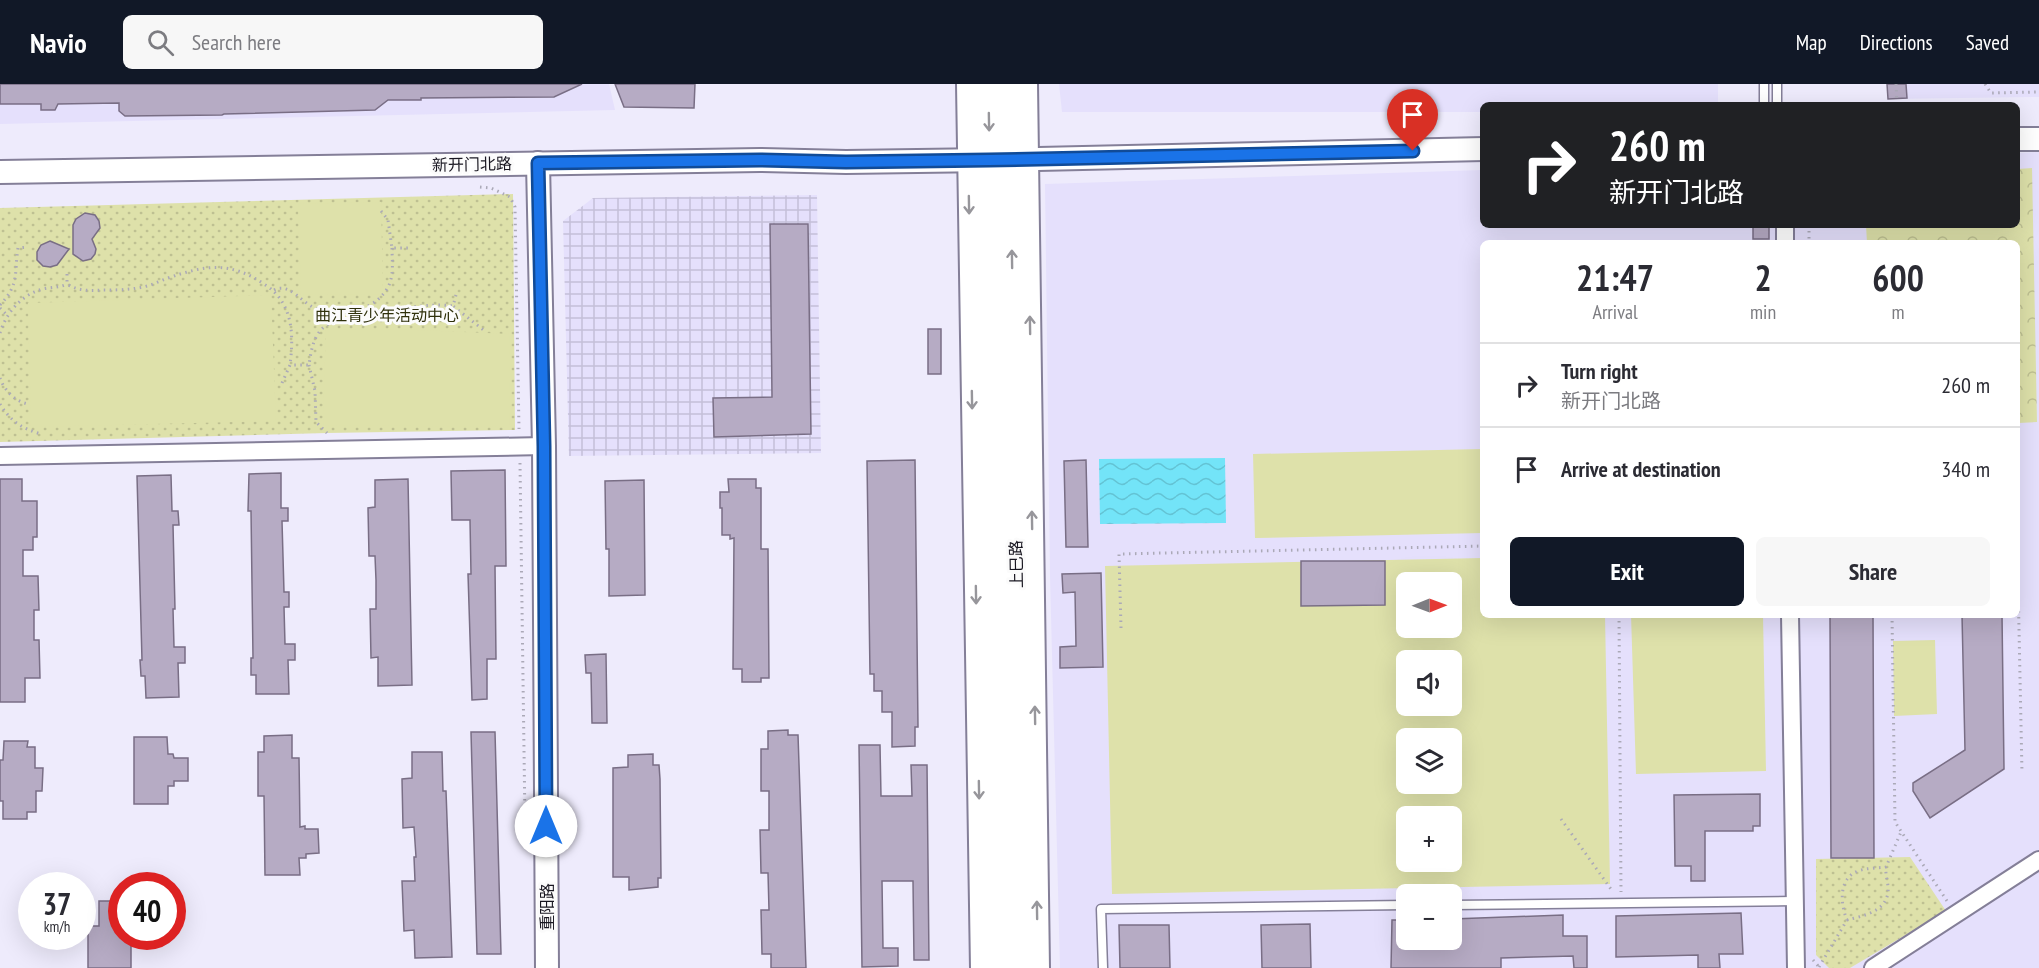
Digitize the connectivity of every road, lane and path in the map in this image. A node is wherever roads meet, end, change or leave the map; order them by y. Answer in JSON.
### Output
{"nodes":[{"id":1,"x":968,"y":84,"type":"edge"},
{"id":2,"x":988,"y":84,"type":"edge"},
{"id":3,"x":1008,"y":84,"type":"edge"},
{"id":4,"x":1026,"y":84,"type":"edge"},
{"id":5,"x":1764,"y":84,"type":"edge"},
{"id":6,"x":1777,"y":84,"type":"edge"},
{"id":7,"x":1896,"y":84,"type":"edge"},
{"id":8,"x":1985,"y":84,"type":"edge"},
{"id":9,"x":2039,"y":92,"type":"edge"},
{"id":10,"x":1764,"y":102,"type":"edge"},
{"id":11,"x":1777,"y":102,"type":"edge"},
{"id":12,"x":1897,"y":102,"type":"edge"},
{"id":13,"x":2020,"y":139,"type":"edge"},
{"id":14,"x":2039,"y":139,"type":"edge"},
{"id":15,"x":1480,"y":149,"type":"edge"},
{"id":16,"x":999,"y":160,"type":"junction"},
{"id":17,"x":538,"y":163,"type":"junction"},
{"id":18,"x":0,"y":172,"type":"edge"},
{"id":19,"x":480,"y":187,"type":"dead end"},
{"id":20,"x":381,"y":211,"type":"dead end"},
{"id":21,"x":28,"y":246,"type":"dead end"},
{"id":22,"x":392,"y":248,"type":"junction"},
{"id":23,"x":411,"y":248,"type":"dead end"},
{"id":24,"x":67,"y":274,"type":"dead end"},
{"id":25,"x":67,"y":284,"type":"junction"},
{"id":26,"x":274,"y":290,"type":"junction"},
{"id":27,"x":456,"y":295,"type":"dead end"},
{"id":28,"x":453,"y":306,"type":"junction"},
{"id":29,"x":0,"y":307,"type":"edge"},
{"id":30,"x":8,"y":315,"type":"junction"},
{"id":31,"x":0,"y":333,"type":"edge"},
{"id":32,"x":486,"y":333,"type":"dead end"},
{"id":33,"x":290,"y":365,"type":"junction"},
{"id":34,"x":309,"y":365,"type":"junction"},
{"id":35,"x":0,"y":379,"type":"edge"},
{"id":36,"x":282,"y":383,"type":"dead end"},
{"id":37,"x":0,"y":404,"type":"edge"},
{"id":38,"x":30,"y":404,"type":"dead end"},
{"id":39,"x":327,"y":433,"type":"dead end"},
{"id":40,"x":41,"y":434,"type":"dead end"},
{"id":41,"x":544,"y":446,"type":"junction"},
{"id":42,"x":519,"y":447,"type":"junction"},
{"id":43,"x":0,"y":456,"type":"edge"},
{"id":44,"x":1480,"y":546,"type":"edge"},
{"id":45,"x":1619,"y":618,"type":"edge"},
{"id":46,"x":1790,"y":618,"type":"edge"},
{"id":47,"x":1892,"y":618,"type":"edge"},
{"id":48,"x":2019,"y":618,"type":"edge"},
{"id":49,"x":1121,"y":628,"type":"dead end"},
{"id":50,"x":2022,"y":773,"type":"dead end"},
{"id":51,"x":1561,"y":819,"type":"dead end"},
{"id":52,"x":525,"y":826,"type":"dead end"},
{"id":53,"x":1901,"y":831,"type":"junction"},
{"id":54,"x":2039,"y":860,"type":"edge"},
{"id":55,"x":1886,"y":867,"type":"junction"},
{"id":56,"x":1794,"y":901,"type":"junction"},
{"id":57,"x":1621,"y":903,"type":"junction"},
{"id":58,"x":1396,"y":905,"type":"edge"},
{"id":59,"x":1462,"y":905,"type":"edge"},
{"id":60,"x":1953,"y":910,"type":"dead end"},
{"id":61,"x":1847,"y":920,"type":"junction"},
{"id":62,"x":547,"y":968,"type":"edge"},
{"id":63,"x":982,"y":968,"type":"edge"},
{"id":64,"x":1001,"y":968,"type":"edge"},
{"id":65,"x":1021,"y":968,"type":"edge"},
{"id":66,"x":1038,"y":968,"type":"edge"},
{"id":67,"x":1102,"y":968,"type":"edge"},
{"id":68,"x":1796,"y":968,"type":"edge"},
{"id":69,"x":1820,"y":968,"type":"edge"},
{"id":70,"x":1873,"y":968,"type":"edge"}],
"edges":[{"from":1,"to":16,"type":"street"},
{"from":2,"to":16,"type":"street","one_way":true},
{"from":3,"to":16,"type":"street"},
{"from":4,"to":16,"type":"street"},
{"from":5,"to":10,"type":"lane"},
{"from":6,"to":11,"type":"lane"},
{"from":7,"to":12,"type":"path"},
{"from":8,"to":9,"type":"path"},
{"from":13,"to":14,"type":"street"},
{"from":15,"to":16,"type":"street","name":"新开门北路"},
{"from":16,"to":17,"type":"street","name":"新开门北路"},
{"from":16,"to":63,"type":"street","one_way":true},
{"from":16,"to":64,"type":"street","name":"上巳路"},
{"from":65,"to":16,"type":"street","name":"上巳路","one_way":true},
{"from":66,"to":16,"type":"street","one_way":true},
{"from":17,"to":18,"type":"street","name":"新开门北路"},
{"from":17,"to":41,"type":"street","name":"重阳路"},
{"from":19,"to":42,"type":"path"},
{"from":20,"to":22,"type":"path"},
{"from":21,"to":29,"type":"path"},
{"from":22,"to":23,"type":"path"},
{"from":22,"to":26,"type":"path"},
{"from":24,"to":25,"type":"path"},
{"from":25,"to":26,"type":"path"},
{"from":25,"to":30,"type":"path"},
{"from":26,"to":33,"type":"path"},
{"from":27,"to":28,"type":"path"},
{"from":28,"to":32,"type":"path"},
{"from":28,"to":34,"type":"path"},
{"from":29,"to":30,"type":"path"},
{"from":30,"to":31,"type":"path"},
{"from":33,"to":34,"type":"path"},
{"from":33,"to":36,"type":"path"},
{"from":34,"to":39,"type":"path"},
{"from":35,"to":38,"type":"path"},
{"from":37,"to":40,"type":"path"},
{"from":41,"to":42,"type":"street"},
{"from":41,"to":62,"type":"street","name":"重阳路"},
{"from":42,"to":43,"type":"street"},
{"from":42,"to":52,"type":"path"},
{"from":44,"to":49,"type":"path"},
{"from":45,"to":57,"type":"path"},
{"from":46,"to":56,"type":"street"},
{"from":47,"to":53,"type":"path"},
{"from":48,"to":50,"type":"path"},
{"from":51,"to":57,"type":"path"},
{"from":53,"to":55,"type":"path"},
{"from":53,"to":60,"type":"path"},
{"from":54,"to":70,"type":"street"},
{"from":55,"to":61,"type":"path"},
{"from":55,"to":61,"type":"path"},
{"from":56,"to":57,"type":"lane"},
{"from":56,"to":68,"type":"street"},
{"from":57,"to":59,"type":"lane"},
{"from":58,"to":67,"type":"lane"},
{"from":61,"to":69,"type":"path"}]}
